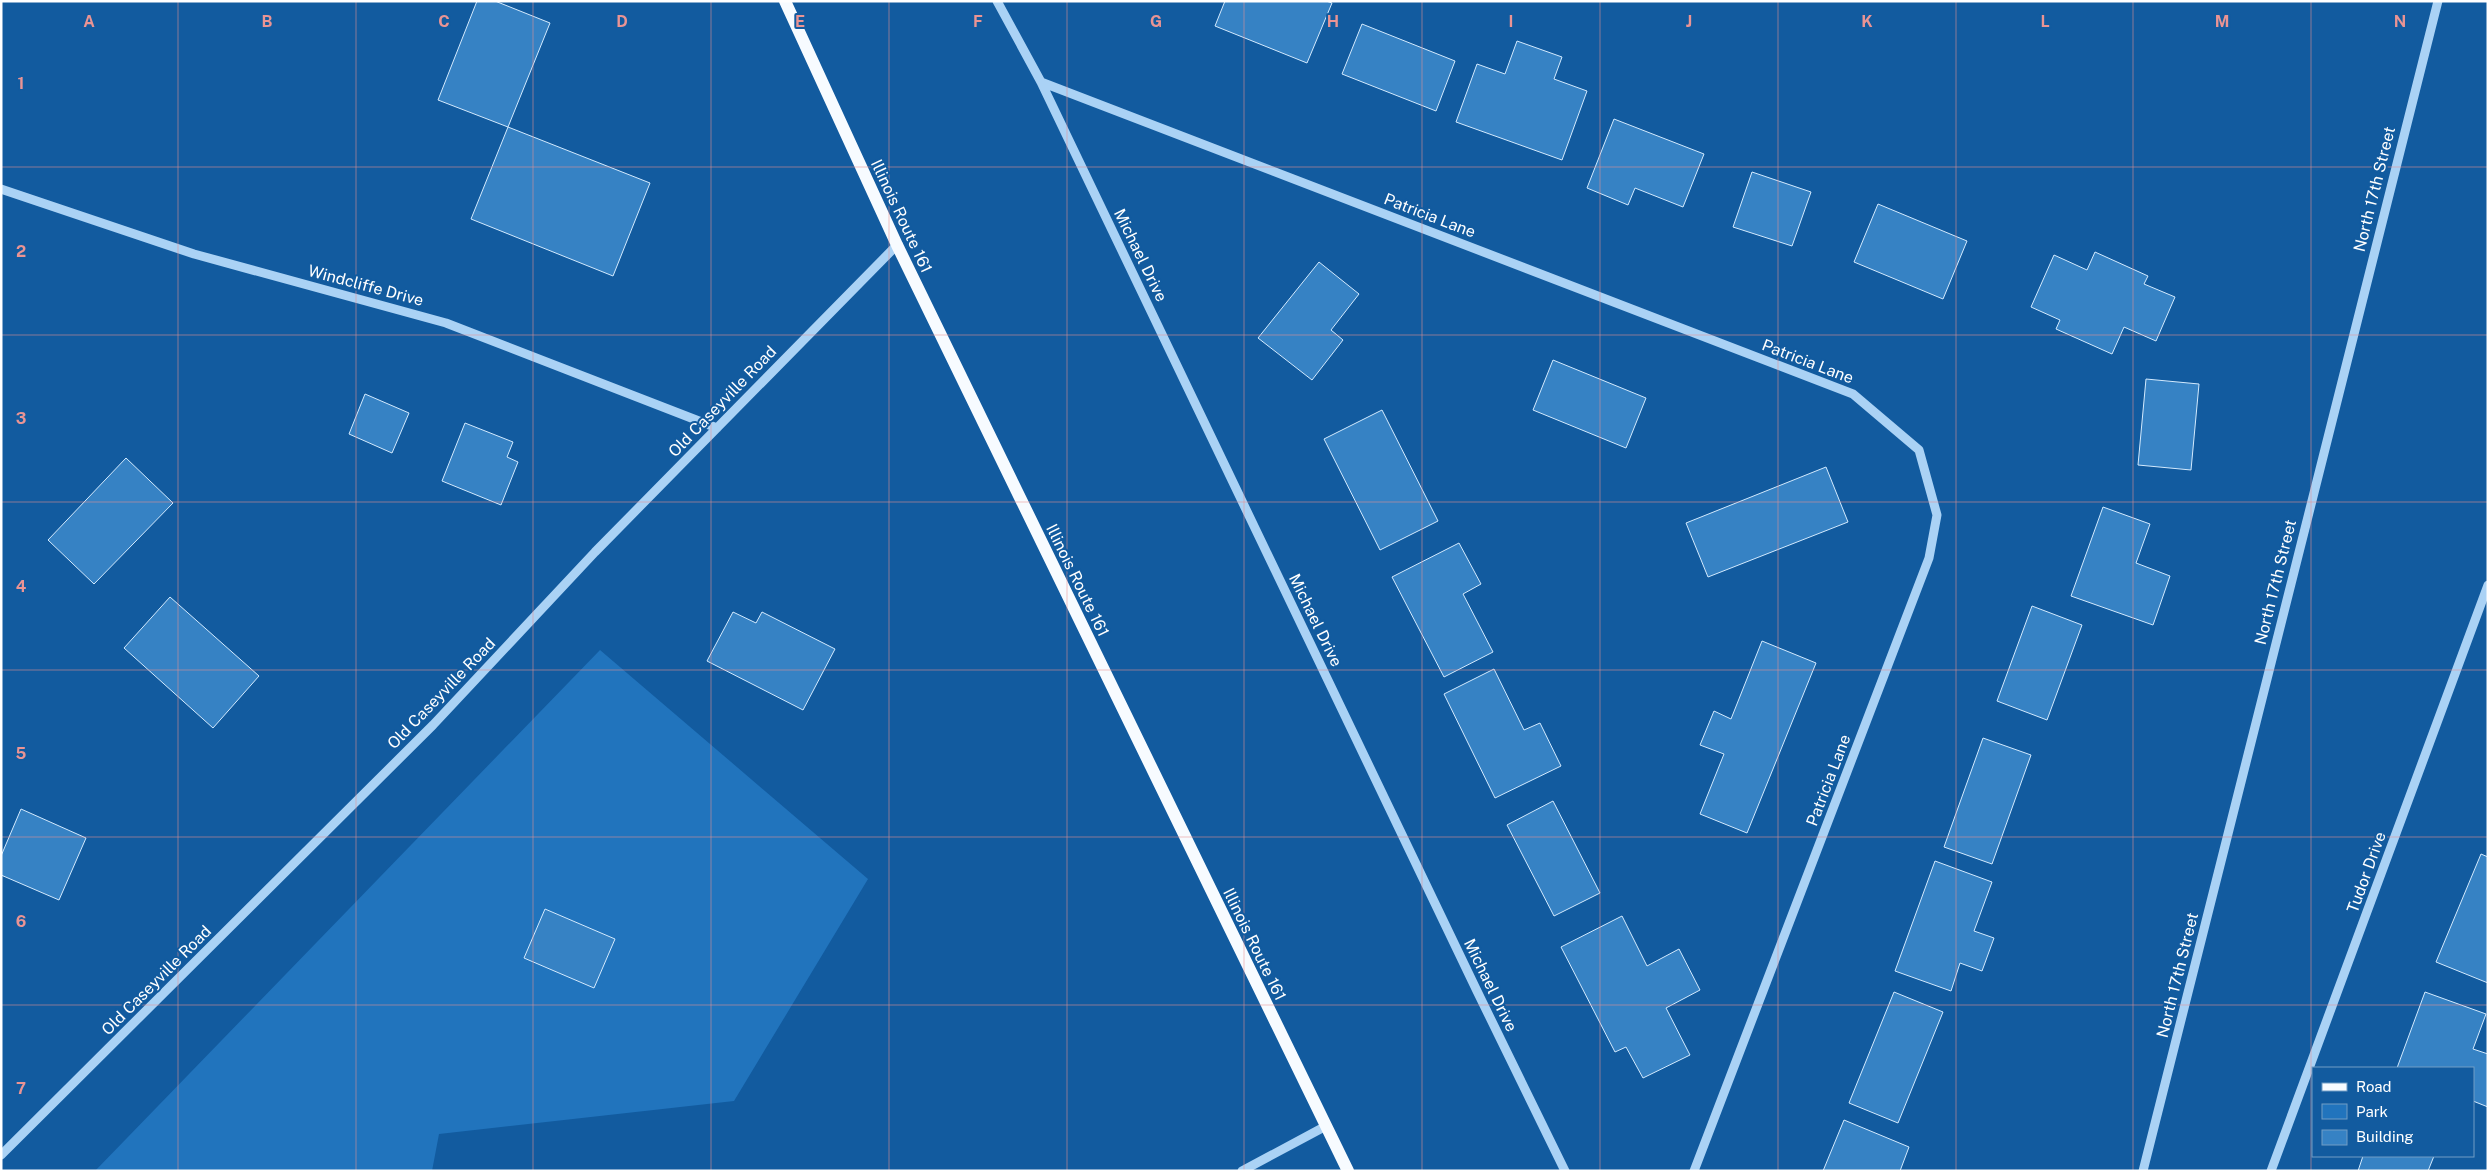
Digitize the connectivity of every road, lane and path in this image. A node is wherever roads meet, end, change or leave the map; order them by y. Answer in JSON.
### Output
{"nodes":[{"id":1,"x":785,"y":1,"type":"edge"},
{"id":2,"x":997,"y":1,"type":"edge"},
{"id":3,"x":2438,"y":1,"type":"edge"},
{"id":4,"x":1041,"y":82,"type":"junction"},
{"id":5,"x":1,"y":189,"type":"edge"},
{"id":6,"x":897,"y":245,"type":"junction"},
{"id":7,"x":717,"y":428,"type":"junction"},
{"id":8,"x":2488,"y":585,"type":"edge"},
{"id":9,"x":1326,"y":1126,"type":"junction"},
{"id":10,"x":1,"y":1155,"type":"edge"},
{"id":11,"x":1242,"y":1171,"type":"edge"},
{"id":12,"x":1348,"y":1171,"type":"edge"},
{"id":13,"x":1566,"y":1171,"type":"edge"},
{"id":14,"x":1694,"y":1171,"type":"edge"},
{"id":15,"x":2143,"y":1171,"type":"edge"},
{"id":16,"x":2271,"y":1171,"type":"edge"}],
"edges":[{"from":1,"to":6,"type":"main road","name":"Illinois Route 161"},
{"from":2,"to":4,"type":"street"},
{"from":3,"to":15,"type":"street","name":"North 17th Street"},
{"from":4,"to":13,"type":"street","name":"Michael Drive"},
{"from":4,"to":14,"type":"street","name":"Patricia Lane"},
{"from":5,"to":7,"type":"street","name":"Windcliffe Drive"},
{"from":6,"to":7,"type":"street","name":"Old Caseyville Road"},
{"from":6,"to":9,"type":"main road","name":"Illinois Route 161"},
{"from":7,"to":10,"type":"street","name":"Old Caseyville Road"},
{"from":8,"to":16,"type":"street","name":"Tudor Drive"},
{"from":9,"to":11,"type":"street"},
{"from":9,"to":12,"type":"main road","name":"Illinois Route 161"}]}
